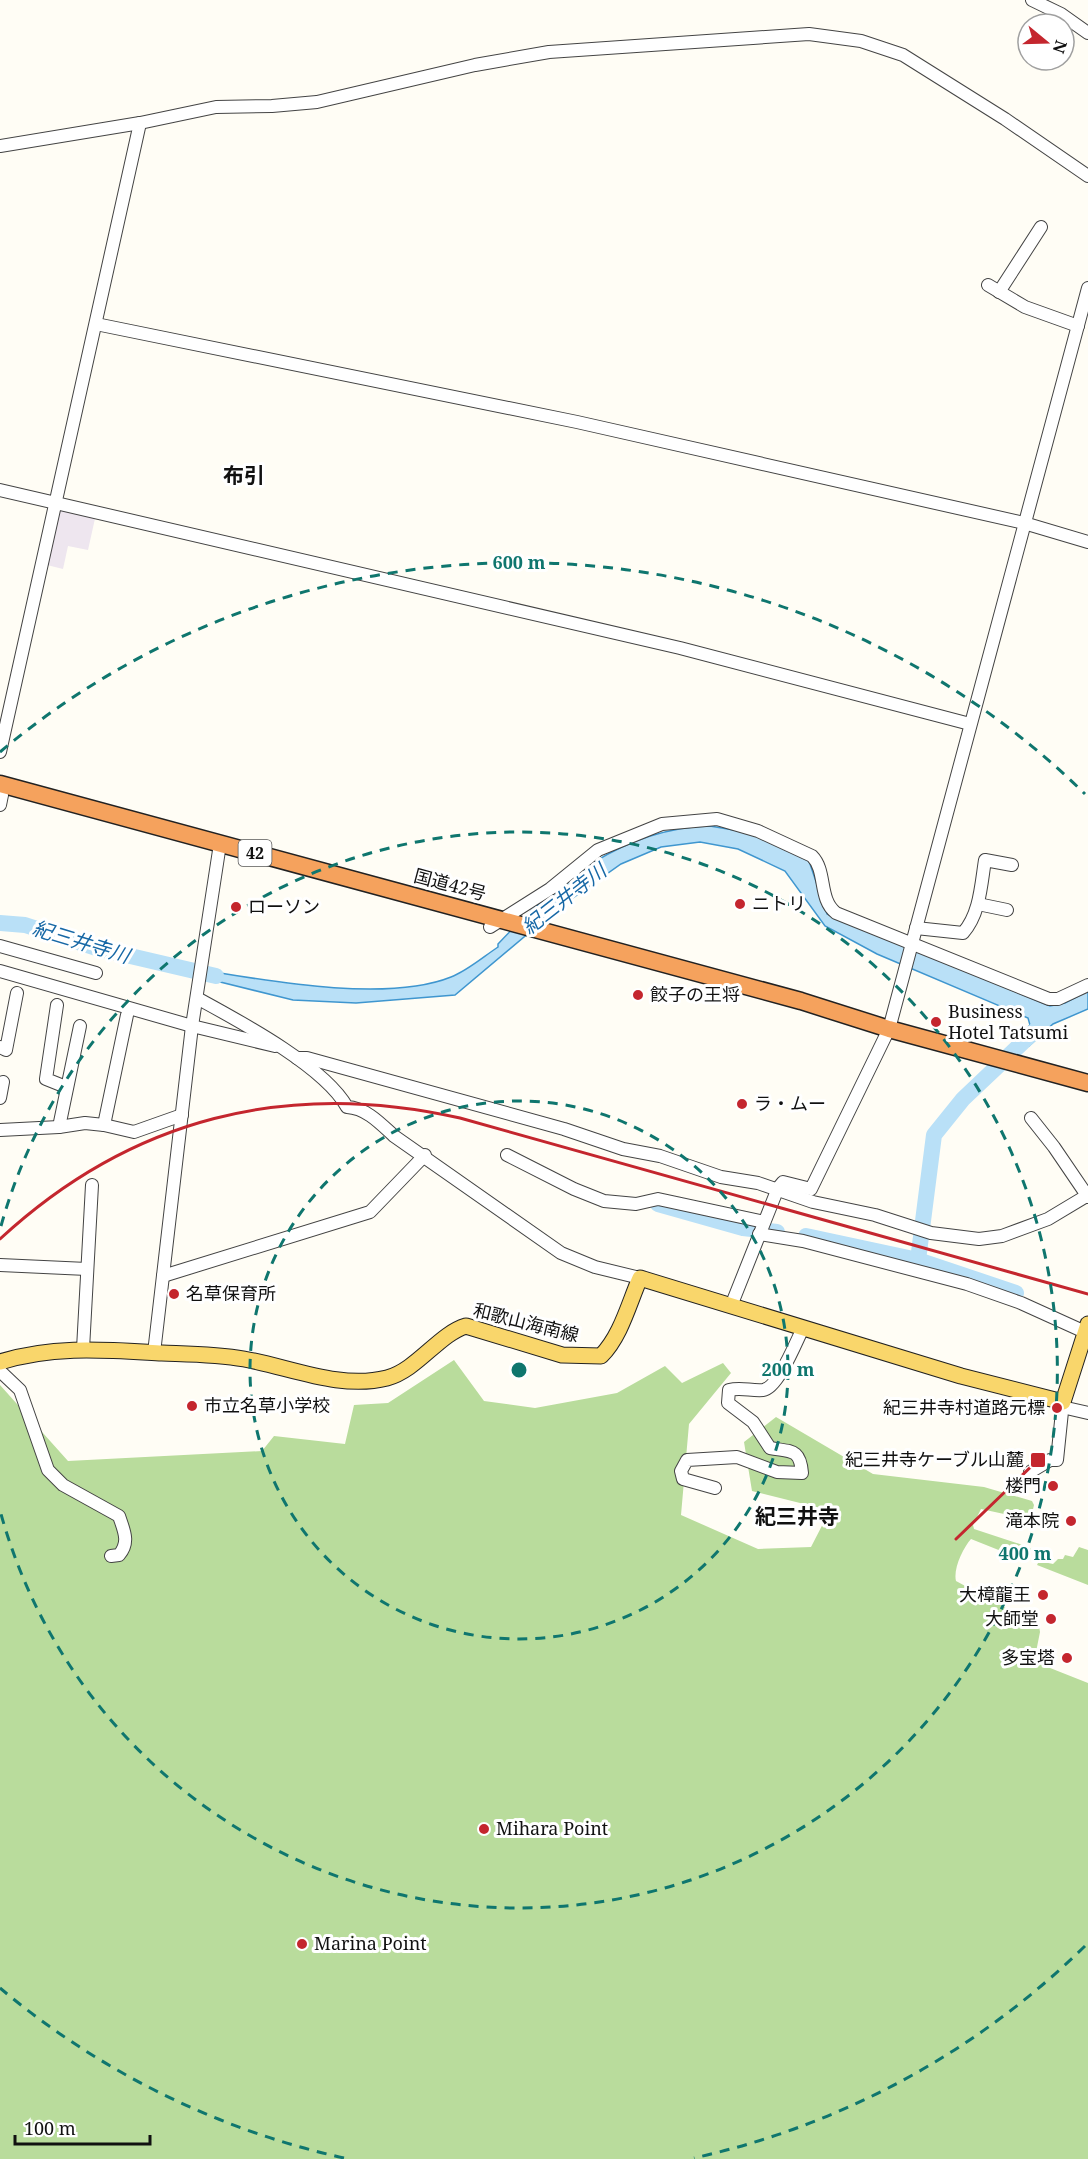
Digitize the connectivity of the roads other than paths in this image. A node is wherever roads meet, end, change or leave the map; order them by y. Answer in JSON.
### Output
{"nodes":[{"id":1,"x":1032,"y":0,"type":"edge"},
{"id":2,"x":1088,"y":33,"type":"edge"},
{"id":3,"x":140,"y":123,"type":"junction"},
{"id":4,"x":0,"y":146,"type":"edge"},
{"id":5,"x":1088,"y":176,"type":"edge"},
{"id":6,"x":1041,"y":227,"type":"dead end"},
{"id":7,"x":1088,"y":288,"type":"edge"},
{"id":8,"x":96,"y":324,"type":"junction"},
{"id":9,"x":1078,"y":326,"type":"junction"},
{"id":10,"x":0,"y":490,"type":"edge"},
{"id":11,"x":57,"y":502,"type":"junction"},
{"id":12,"x":1024,"y":523,"type":"junction"},
{"id":13,"x":1088,"y":542,"type":"edge"},
{"id":14,"x":970,"y":724,"type":"junction"},
{"id":15,"x":0,"y":752,"type":"edge"},
{"id":16,"x":0,"y":795,"type":"edge"},
{"id":17,"x":219,"y":849,"type":"junction"},
{"id":18,"x":1012,"y":865,"type":"dead end"},
{"id":19,"x":978,"y":904,"type":"junction"},
{"id":20,"x":1008,"y":910,"type":"dead end"},
{"id":21,"x":502,"y":925,"type":"junction"},
{"id":22,"x":916,"y":928,"type":"junction"},
{"id":23,"x":911,"y":945,"type":"junction"},
{"id":24,"x":0,"y":946,"type":"edge"},
{"id":25,"x":0,"y":971,"type":"edge"},
{"id":26,"x":96,"y":973,"type":"dead end"},
{"id":27,"x":1088,"y":985,"type":"edge"},
{"id":28,"x":17,"y":993,"type":"dead end"},
{"id":29,"x":197,"y":998,"type":"junction"},
{"id":30,"x":57,"y":1005,"type":"dead end"},
{"id":31,"x":127,"y":1015,"type":"dead end"},
{"id":32,"x":81,"y":1026,"type":"dead end"},
{"id":33,"x":192,"y":1026,"type":"junction"},
{"id":34,"x":889,"y":1029,"type":"junction"},
{"id":35,"x":0,"y":1047,"type":"edge"},
{"id":36,"x":279,"y":1047,"type":"junction"},
{"id":37,"x":297,"y":1058,"type":"junction"},
{"id":38,"x":3,"y":1082,"type":"dead end"},
{"id":39,"x":1088,"y":1083,"type":"edge"},
{"id":40,"x":66,"y":1087,"type":"junction"},
{"id":41,"x":0,"y":1098,"type":"edge"},
{"id":42,"x":182,"y":1114,"type":"junction"},
{"id":43,"x":1031,"y":1118,"type":"dead end"},
{"id":44,"x":104,"y":1125,"type":"junction"},
{"id":45,"x":59,"y":1127,"type":"junction"},
{"id":46,"x":0,"y":1130,"type":"edge"},
{"id":47,"x":425,"y":1155,"type":"junction"},
{"id":48,"x":507,"y":1155,"type":"dead end"},
{"id":49,"x":92,"y":1185,"type":"dead end"},
{"id":50,"x":778,"y":1188,"type":"junction"},
{"id":51,"x":1087,"y":1196,"type":"edge"},
{"id":52,"x":764,"y":1222,"type":"junction"},
{"id":53,"x":759,"y":1234,"type":"junction"},
{"id":54,"x":0,"y":1265,"type":"edge"},
{"id":55,"x":87,"y":1269,"type":"junction"},
{"id":56,"x":163,"y":1276,"type":"junction"},
{"id":57,"x":640,"y":1278,"type":"junction"},
{"id":58,"x":731,"y":1306,"type":"junction"},
{"id":59,"x":803,"y":1328,"type":"junction"},
{"id":60,"x":1087,"y":1329,"type":"edge"},
{"id":61,"x":83,"y":1349,"type":"junction"},
{"id":62,"x":154,"y":1353,"type":"junction"},
{"id":63,"x":0,"y":1362,"type":"edge"},
{"id":64,"x":0,"y":1371,"type":"edge"},
{"id":65,"x":1063,"y":1405,"type":"junction"},
{"id":66,"x":1088,"y":1413,"type":"edge"},
{"id":67,"x":1030,"y":1472,"type":"dead end"},
{"id":68,"x":715,"y":1488,"type":"dead end"},
{"id":69,"x":111,"y":1556,"type":"dead end"}],
"edges":[{"from":1,"to":2,"type":"street"},
{"from":3,"to":4,"type":"street"},
{"from":3,"to":5,"type":"street"},
{"from":3,"to":8,"type":"street"},
{"from":6,"to":9,"type":"street"},
{"from":7,"to":9,"type":"street"},
{"from":8,"to":11,"type":"street"},
{"from":8,"to":12,"type":"street"},
{"from":9,"to":12,"type":"street"},
{"from":10,"to":11,"type":"street"},
{"from":11,"to":14,"type":"street"},
{"from":11,"to":15,"type":"street"},
{"from":12,"to":13,"type":"street"},
{"from":12,"to":14,"type":"street"},
{"from":14,"to":22,"type":"street"},
{"from":16,"to":17,"type":"highway","name":"国道42号","number":"42"},
{"from":17,"to":21,"type":"highway","name":"国道42号","number":"42"},
{"from":17,"to":29,"type":"street"},
{"from":18,"to":19,"type":"street"},
{"from":19,"to":20,"type":"street"},
{"from":19,"to":22,"type":"street"},
{"from":21,"to":23,"type":"street"},
{"from":21,"to":34,"type":"highway","name":"国道42号","number":"42"},
{"from":22,"to":23,"type":"street"},
{"from":23,"to":27,"type":"street"},
{"from":23,"to":34,"type":"street"},
{"from":24,"to":26,"type":"street"},
{"from":25,"to":33,"type":"street"},
{"from":28,"to":35,"type":"street"},
{"from":29,"to":33,"type":"street"},
{"from":29,"to":36,"type":"street"},
{"from":30,"to":40,"type":"street"},
{"from":31,"to":44,"type":"street"},
{"from":32,"to":40,"type":"street"},
{"from":33,"to":36,"type":"street"},
{"from":33,"to":42,"type":"street"},
{"from":34,"to":39,"type":"highway","name":"国道42号","number":"42"},
{"from":34,"to":50,"type":"street"},
{"from":36,"to":37,"type":"street"},
{"from":37,"to":47,"type":"street"},
{"from":37,"to":50,"type":"street"},
{"from":38,"to":41,"type":"street"},
{"from":40,"to":45,"type":"street"},
{"from":42,"to":44,"type":"street"},
{"from":42,"to":56,"type":"street"},
{"from":43,"to":51,"type":"street"},
{"from":44,"to":45,"type":"street"},
{"from":45,"to":46,"type":"street"},
{"from":47,"to":56,"type":"street"},
{"from":47,"to":57,"type":"street"},
{"from":48,"to":52,"type":"street"},
{"from":49,"to":55,"type":"street"},
{"from":50,"to":51,"type":"street"},
{"from":50,"to":52,"type":"street"},
{"from":52,"to":53,"type":"street"},
{"from":53,"to":58,"type":"street"},
{"from":53,"to":60,"type":"street"},
{"from":54,"to":55,"type":"street"},
{"from":55,"to":61,"type":"street"},
{"from":56,"to":62,"type":"street"},
{"from":57,"to":58,"type":"main road"},
{"from":57,"to":62,"type":"main road","name":"和歌山海南線"},
{"from":58,"to":59,"type":"main road"},
{"from":59,"to":65,"type":"main road"},
{"from":59,"to":68,"type":"street"},
{"from":60,"to":65,"type":"main road"},
{"from":61,"to":62,"type":"main road","name":"和歌山海南線"},
{"from":61,"to":63,"type":"main road","name":"和歌山海南線"},
{"from":64,"to":69,"type":"street"},
{"from":65,"to":66,"type":"street"},
{"from":65,"to":67,"type":"street"}]}
